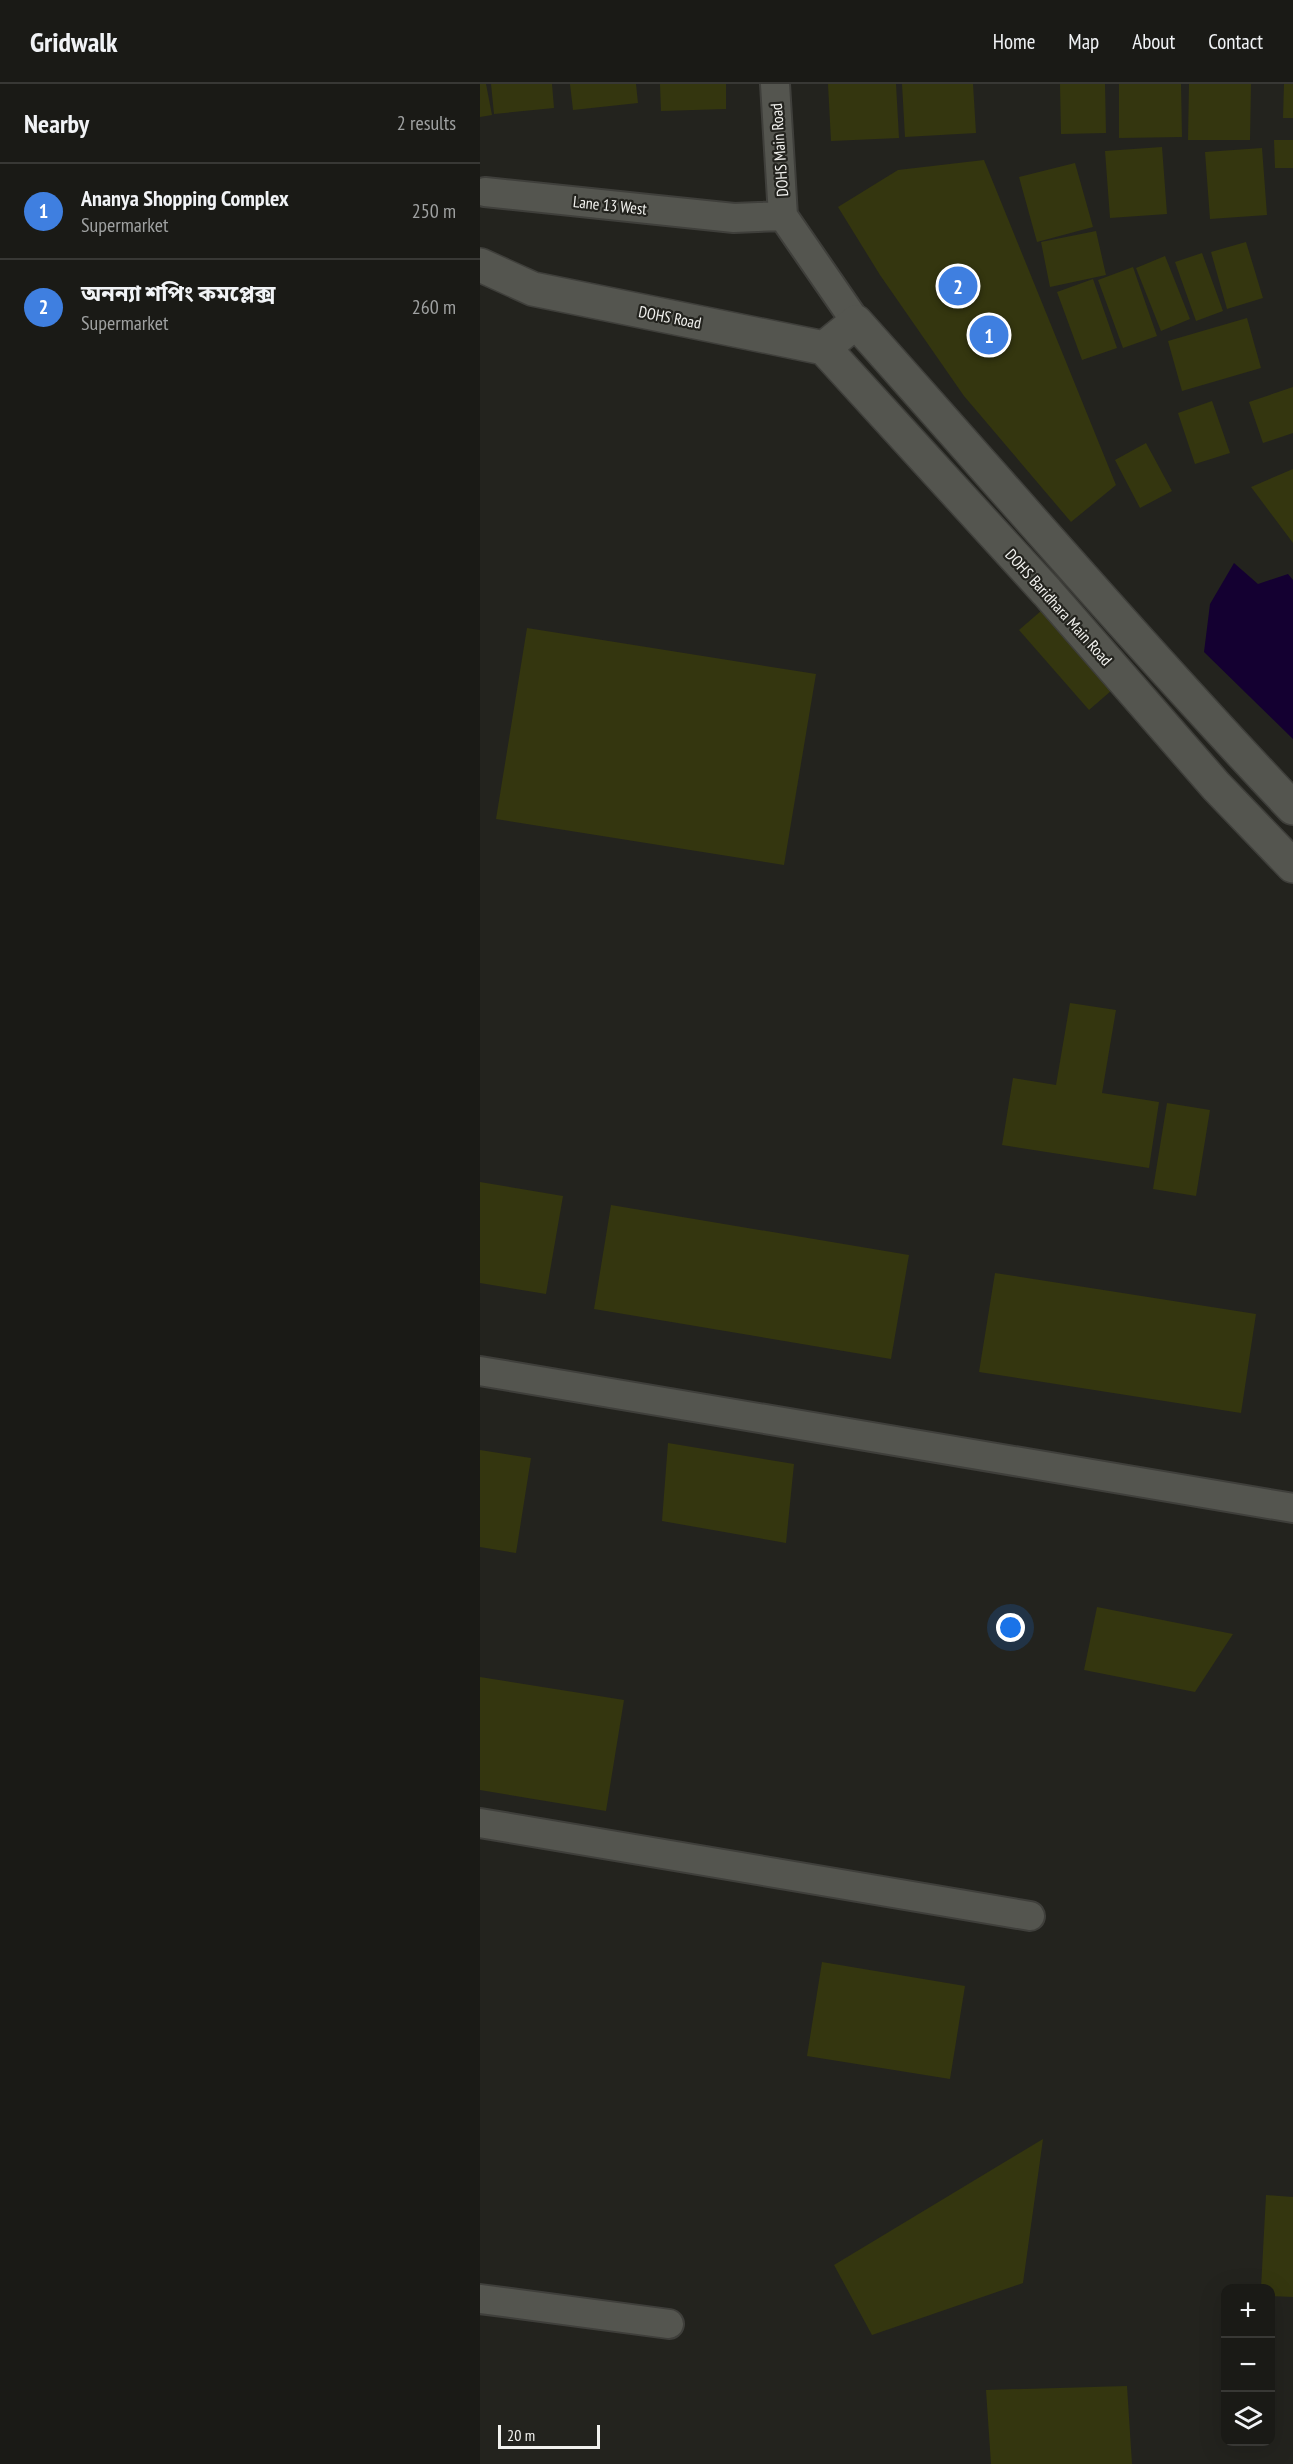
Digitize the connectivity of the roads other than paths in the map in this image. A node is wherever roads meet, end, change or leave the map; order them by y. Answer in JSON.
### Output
{"nodes":[{"id":1,"x":775,"y":84,"type":"edge"},
{"id":2,"x":485,"y":192,"type":"dead end"},
{"id":3,"x":783,"y":216,"type":"junction"},
{"id":4,"x":480,"y":265,"type":"edge"},
{"id":5,"x":856,"y":322,"type":"junction"},
{"id":6,"x":824,"y":348,"type":"junction"},
{"id":7,"x":1293,"y":808,"type":"edge"},
{"id":8,"x":1293,"y":866,"type":"edge"},
{"id":9,"x":480,"y":1371,"type":"edge"},
{"id":10,"x":1293,"y":1508,"type":"edge"},
{"id":11,"x":480,"y":1823,"type":"edge"},
{"id":12,"x":1030,"y":1916,"type":"dead end"},
{"id":13,"x":480,"y":2299,"type":"edge"},
{"id":14,"x":669,"y":2325,"type":"dead end"}],
"edges":[{"from":1,"to":3,"type":"street","name":"DOHS Main Road"},
{"from":2,"to":3,"type":"street","name":"Lane 13 West"},
{"from":3,"to":5,"type":"street"},
{"from":4,"to":6,"type":"street","name":"DOHS Road"},
{"from":5,"to":6,"type":"street"},
{"from":5,"to":7,"type":"street"},
{"from":6,"to":8,"type":"street","name":"DOHS Baridhara Main Road"},
{"from":9,"to":10,"type":"street"},
{"from":11,"to":12,"type":"street"},
{"from":13,"to":14,"type":"street"}]}
